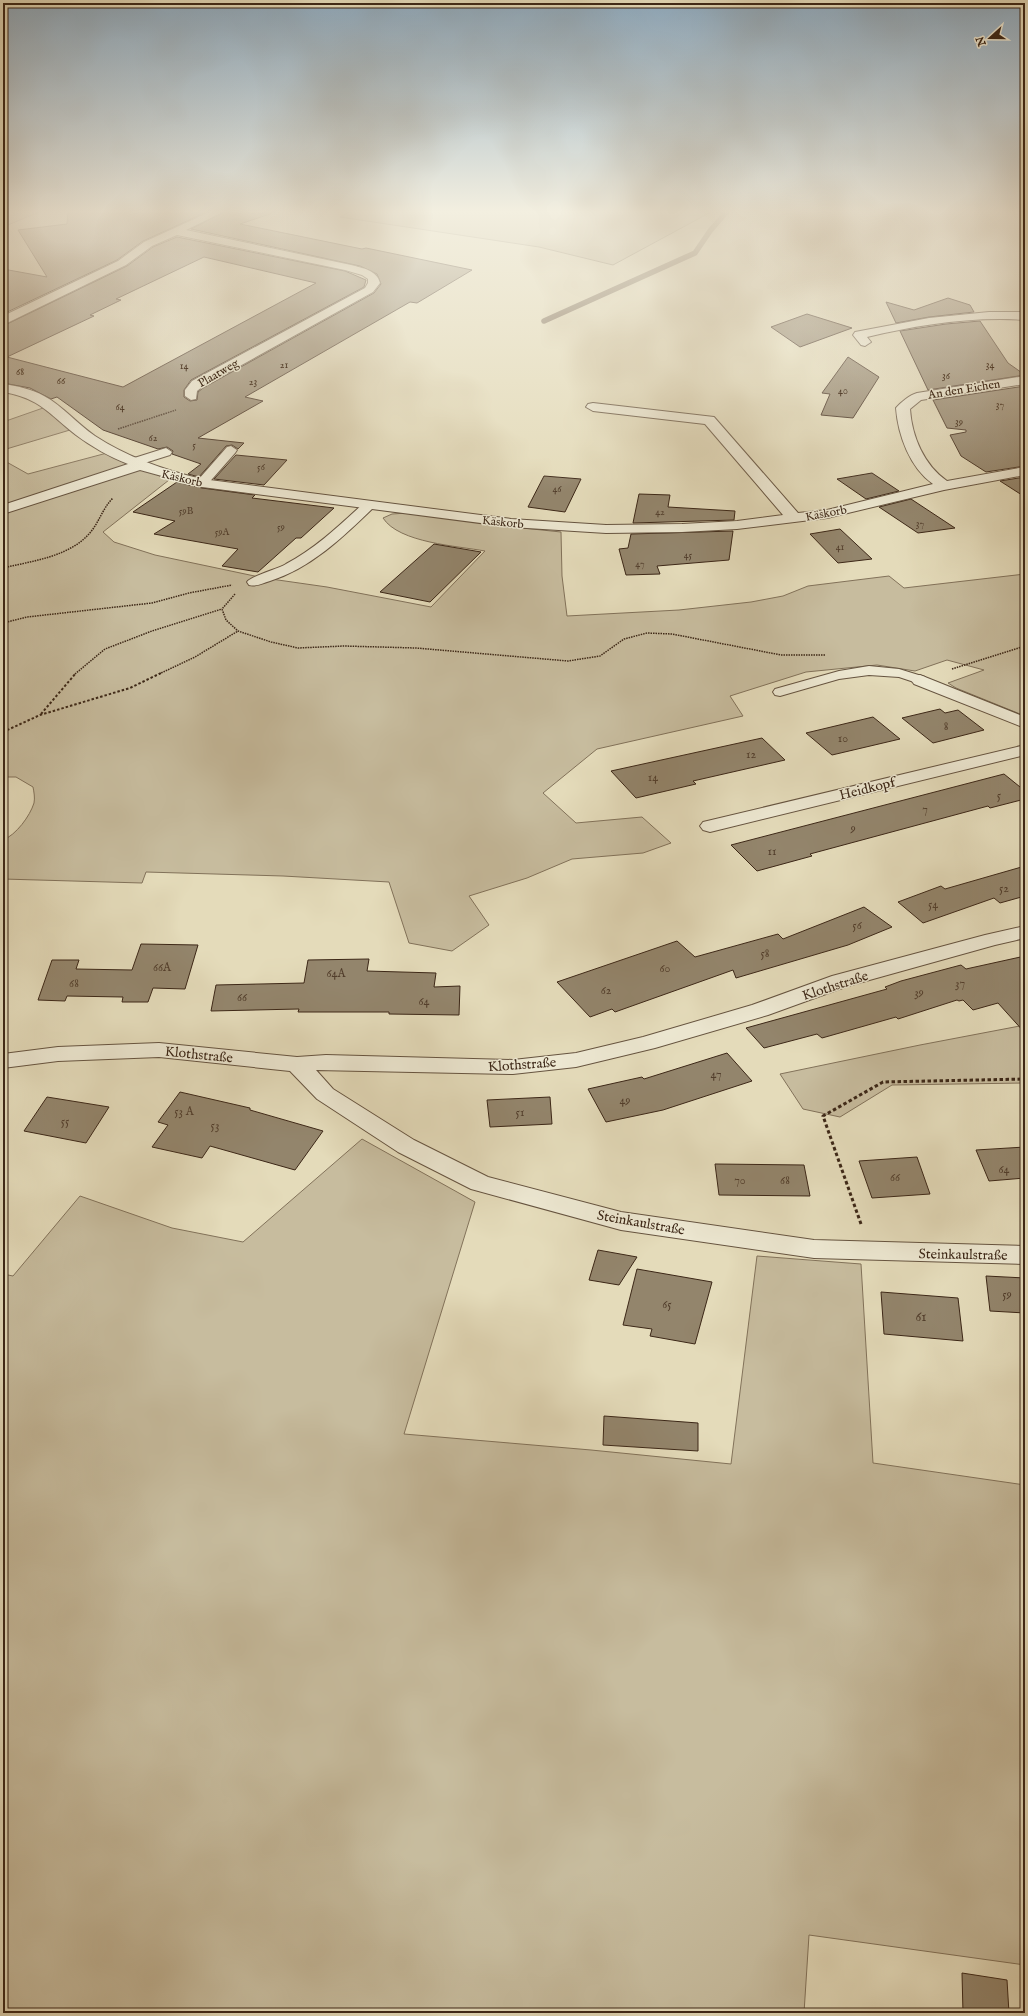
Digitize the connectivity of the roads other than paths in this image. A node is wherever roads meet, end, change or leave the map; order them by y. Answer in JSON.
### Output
{"nodes":[{"id":1,"x":38,"y":304,"type":"edge"},
{"id":2,"x":343,"y":304,"type":"edge"},
{"id":3,"x":1025,"y":311,"type":"edge"},
{"id":4,"x":1004,"y":314,"type":"junction"},
{"id":5,"x":1025,"y":316,"type":"edge"},
{"id":6,"x":3,"y":321,"type":"edge"},
{"id":7,"x":1019,"y":328,"type":"dead end"},
{"id":8,"x":865,"y":342,"type":"dead end"},
{"id":9,"x":1025,"y":380,"type":"edge"},
{"id":10,"x":3,"y":388,"type":"edge"},
{"id":11,"x":191,"y":396,"type":"road end"},
{"id":12,"x":593,"y":407,"type":"dead end"},
{"id":13,"x":231,"y":450,"type":"dead end"},
{"id":14,"x":166,"y":452,"type":"dead end"},
{"id":15,"x":137,"y":464,"type":"junction"},
{"id":16,"x":1025,"y":471,"type":"edge"},
{"id":17,"x":202,"y":483,"type":"junction"},
{"id":18,"x":944,"y":486,"type":"junction"},
{"id":19,"x":369,"y":505,"type":"junction"},
{"id":20,"x":3,"y":510,"type":"edge"},
{"id":21,"x":794,"y":518,"type":"junction"},
{"id":22,"x":254,"y":582,"type":"road end"},
{"id":23,"x":920,"y":680,"type":"joint"},
{"id":24,"x":780,"y":692,"type":"dead end"},
{"id":25,"x":1025,"y":724,"type":"edge"},
{"id":26,"x":1025,"y":750,"type":"edge"},
{"id":27,"x":710,"y":826,"type":"dead end"},
{"id":28,"x":1025,"y":932,"type":"edge"},
{"id":29,"x":3,"y":1061,"type":"edge"},
{"id":30,"x":297,"y":1064,"type":"junction"},
{"id":31,"x":1025,"y":1255,"type":"edge"}],
"edges":[{"from":1,"to":6,"type":"street"},
{"from":2,"to":11,"type":"street","name":"Plaatweg"},
{"from":3,"to":4,"type":"street"},
{"from":4,"to":5,"type":"street"},
{"from":4,"to":7,"type":"street"},
{"from":4,"to":8,"type":"street"},
{"from":9,"to":18,"type":"street","name":"An den Eichen"},
{"from":10,"to":15,"type":"street","name":"Käskorb"},
{"from":12,"to":21,"type":"street"},
{"from":13,"to":17,"type":"lane"},
{"from":14,"to":15,"type":"lane"},
{"from":15,"to":17,"type":"street","name":"Käskorb"},
{"from":15,"to":20,"type":"street"},
{"from":16,"to":18,"type":"street","name":"Käskorb"},
{"from":17,"to":19,"type":"street","name":"Käskorb"},
{"from":18,"to":21,"type":"street","name":"Käskorb"},
{"from":19,"to":21,"type":"street","name":"Käskorb"},
{"from":19,"to":22,"type":"lane"},
{"from":23,"to":24,"type":"lane"},
{"from":23,"to":25,"type":"street"},
{"from":26,"to":27,"type":"street","name":"Heidkopf"},
{"from":28,"to":30,"type":"street","name":"Klothstraße"},
{"from":29,"to":30,"type":"street","name":"Klothstraße"},
{"from":30,"to":31,"type":"street","name":"Steinkaulstraße"}]}
